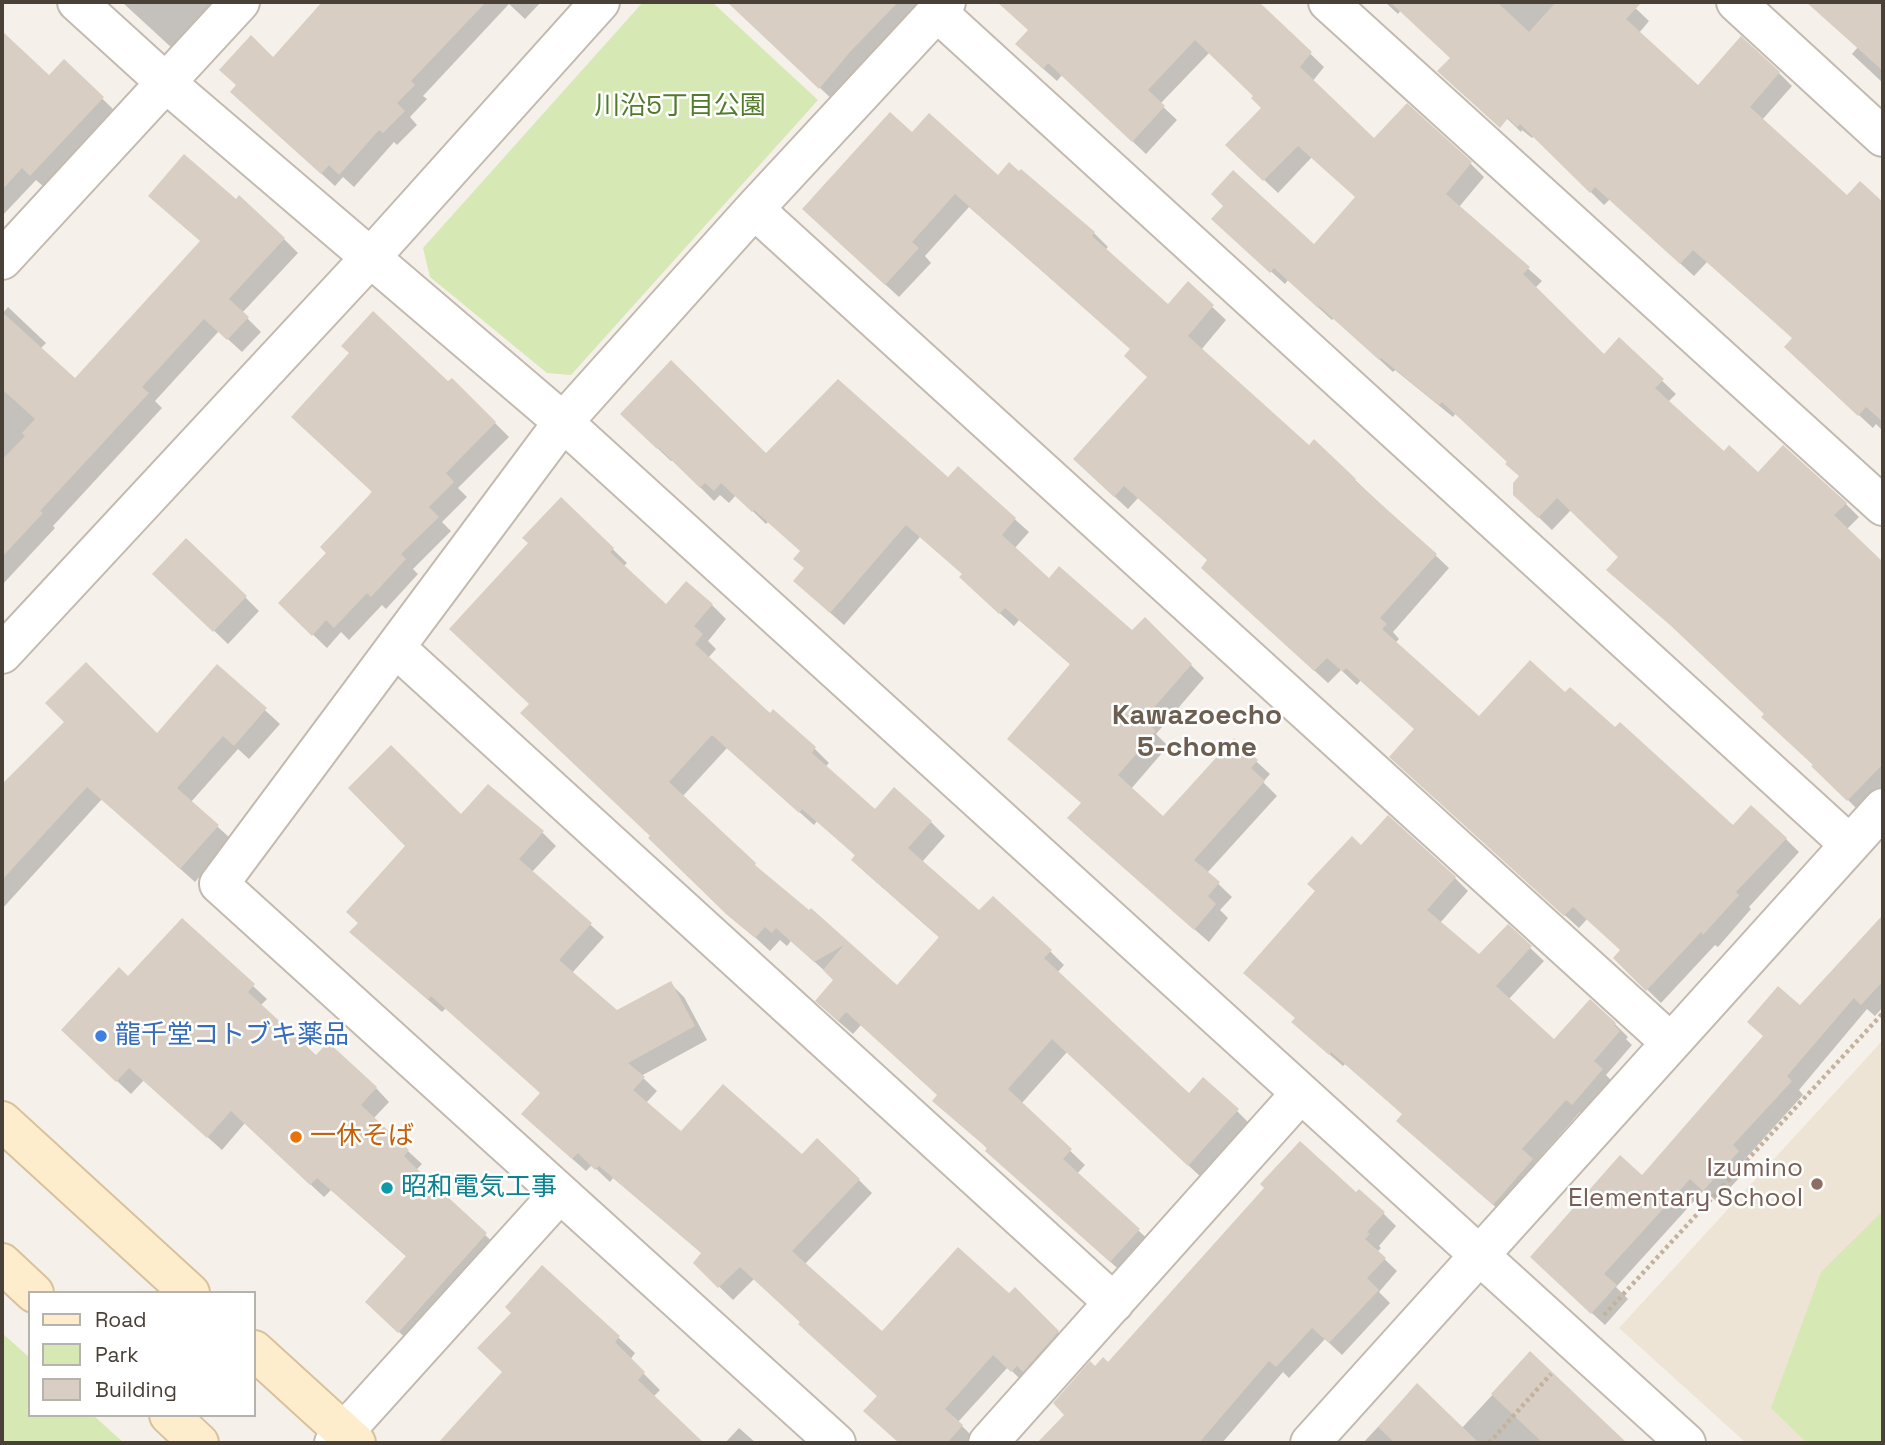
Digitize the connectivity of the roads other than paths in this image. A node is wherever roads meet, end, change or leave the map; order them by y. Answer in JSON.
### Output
{"nodes":[{"id":1,"x":77,"y":2,"type":"edge"},
{"id":2,"x":240,"y":2,"type":"edge"},
{"id":3,"x":600,"y":2,"type":"edge"},
{"id":4,"x":1328,"y":2,"type":"edge"},
{"id":5,"x":1736,"y":2,"type":"edge"},
{"id":6,"x":942,"y":7,"type":"edge"},
{"id":7,"x":165,"y":82,"type":"junction"},
{"id":8,"x":1883,"y":137,"type":"edge"},
{"id":9,"x":754,"y":209,"type":"junction"},
{"id":10,"x":370,"y":258,"type":"junction"},
{"id":11,"x":2,"y":260,"type":"edge"},
{"id":12,"x":563,"y":422,"type":"junction"},
{"id":13,"x":1883,"y":506,"type":"edge"},
{"id":14,"x":396,"y":648,"type":"junction"},
{"id":15,"x":2,"y":654,"type":"edge"},
{"id":16,"x":1883,"y":808,"type":"edge"},
{"id":17,"x":1849,"y":844,"type":"junction"},
{"id":18,"x":1671,"y":1043,"type":"junction"},
{"id":19,"x":1301,"y":1093,"type":"junction"},
{"id":20,"x":2,"y":1121,"type":"edge"},
{"id":21,"x":560,"y":1193,"type":"junction"},
{"id":22,"x":1480,"y":1255,"type":"junction"},
{"id":23,"x":2,"y":1263,"type":"edge"},
{"id":24,"x":32,"y":1291,"type":"edge"},
{"id":25,"x":188,"y":1291,"type":"edge"},
{"id":26,"x":1115,"y":1303,"type":"junction"},
{"id":27,"x":256,"y":1352,"type":"edge"},
{"id":28,"x":171,"y":1417,"type":"edge"},
{"id":29,"x":345,"y":1440,"type":"edge"},
{"id":30,"x":199,"y":1443,"type":"edge"},
{"id":31,"x":836,"y":1443,"type":"edge"},
{"id":32,"x":988,"y":1443,"type":"edge"},
{"id":33,"x":1310,"y":1443,"type":"edge"},
{"id":34,"x":1686,"y":1443,"type":"edge"}],
"edges":[{"from":1,"to":7,"type":"street"},
{"from":2,"to":7,"type":"street"},
{"from":3,"to":10,"type":"street"},
{"from":4,"to":13,"type":"street"},
{"from":5,"to":8,"type":"street"},
{"from":6,"to":9,"type":"street"},
{"from":6,"to":17,"type":"street"},
{"from":7,"to":10,"type":"street"},
{"from":7,"to":11,"type":"street"},
{"from":9,"to":12,"type":"street"},
{"from":9,"to":18,"type":"street"},
{"from":10,"to":12,"type":"street"},
{"from":10,"to":15,"type":"street"},
{"from":12,"to":14,"type":"street"},
{"from":12,"to":19,"type":"street"},
{"from":14,"to":21,"type":"street"},
{"from":14,"to":26,"type":"street"},
{"from":16,"to":17,"type":"street"},
{"from":17,"to":18,"type":"street"},
{"from":18,"to":22,"type":"street"},
{"from":19,"to":22,"type":"street"},
{"from":19,"to":26,"type":"street"},
{"from":20,"to":25,"type":"main road"},
{"from":21,"to":29,"type":"street"},
{"from":21,"to":31,"type":"street"},
{"from":22,"to":33,"type":"street"},
{"from":22,"to":34,"type":"street"},
{"from":23,"to":24,"type":"main road"},
{"from":26,"to":32,"type":"street"},
{"from":27,"to":29,"type":"main road"},
{"from":28,"to":30,"type":"main road"}]}
